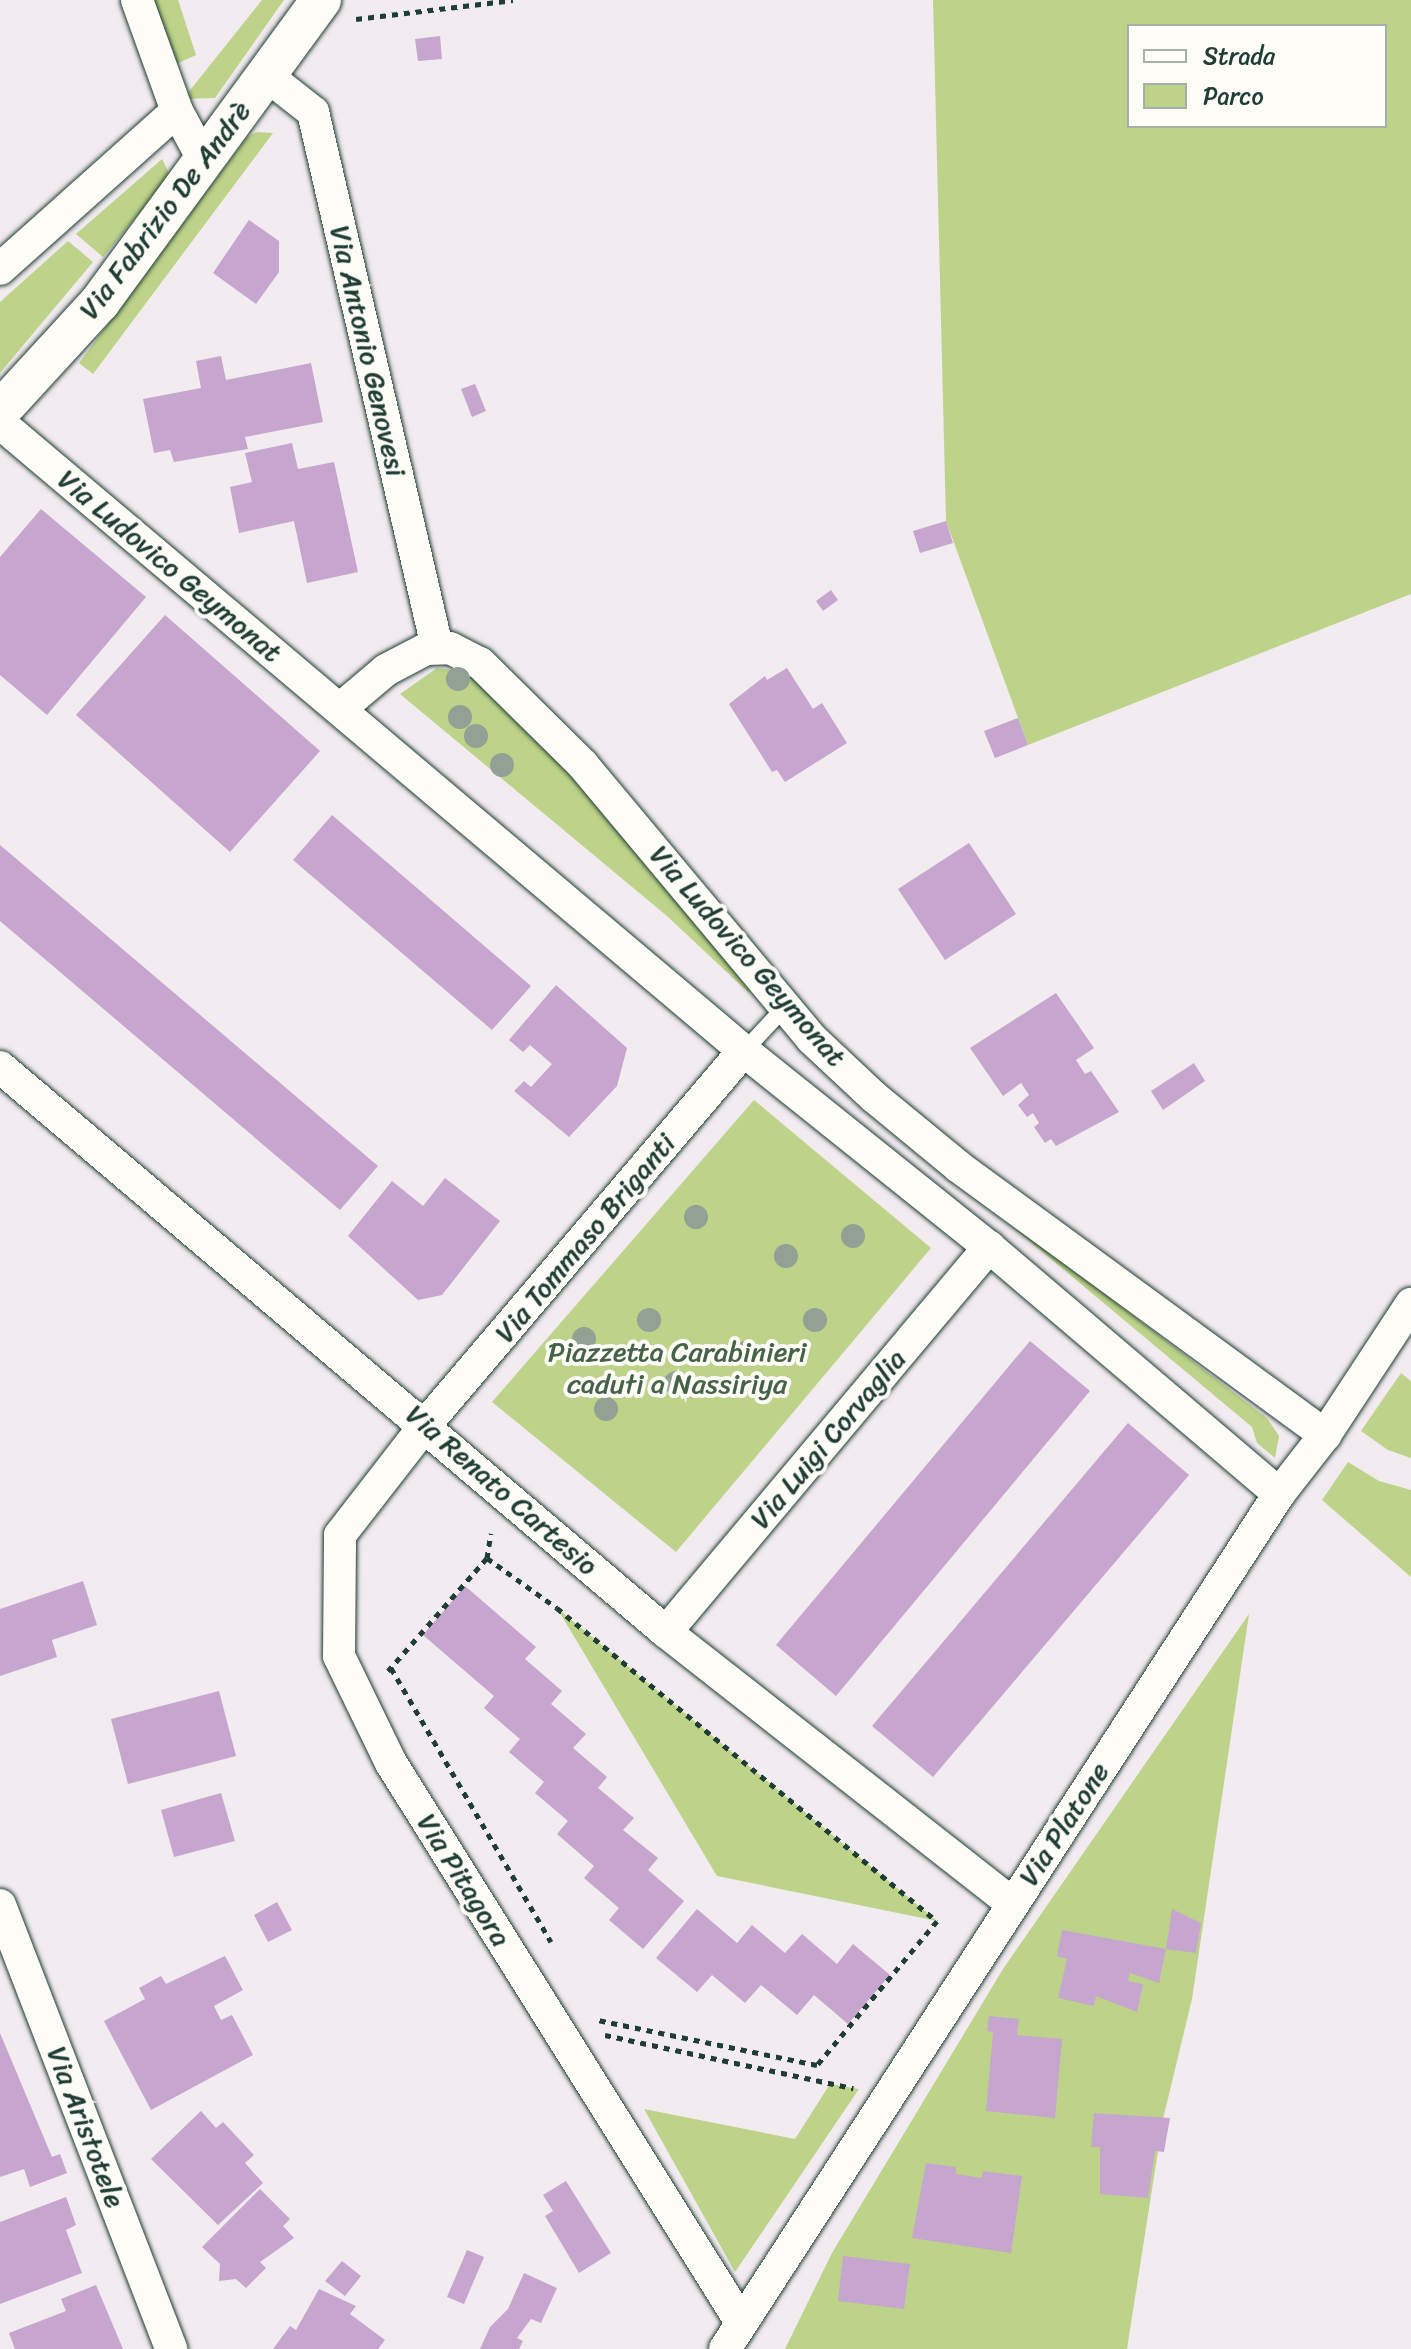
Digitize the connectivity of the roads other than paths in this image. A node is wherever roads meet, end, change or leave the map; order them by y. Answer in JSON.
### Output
{"nodes":[{"id":1,"x":137,"y":0,"type":"edge"},
{"id":2,"x":316,"y":6,"type":"edge"},
{"id":3,"x":266,"y":75,"type":"junction"},
{"id":4,"x":177,"y":111,"type":"junction"},
{"id":5,"x":203,"y":159,"type":"junction"},
{"id":6,"x":0,"y":269,"type":"edge"},
{"id":7,"x":0,"y":411,"type":"edge"},
{"id":8,"x":0,"y":423,"type":"edge"},
{"id":9,"x":437,"y":647,"type":"junction"},
{"id":10,"x":340,"y":709,"type":"junction"},
{"id":11,"x":785,"y":1007,"type":"junction"},
{"id":12,"x":744,"y":1051,"type":"junction"},
{"id":13,"x":0,"y":1067,"type":"edge"},
{"id":14,"x":989,"y":1247,"type":"junction"},
{"id":15,"x":1406,"y":1324,"type":"edge"},
{"id":16,"x":426,"y":1424,"type":"junction"},
{"id":17,"x":1325,"y":1435,"type":"junction"},
{"id":18,"x":1279,"y":1494,"type":"junction"},
{"id":19,"x":666,"y":1632,"type":"junction"},
{"id":20,"x":1012,"y":1903,"type":"junction"},
{"id":21,"x":0,"y":1905,"type":"edge"},
{"id":22,"x":739,"y":2319,"type":"junction"},
{"id":23,"x":171,"y":2349,"type":"edge"},
{"id":24,"x":725,"y":2349,"type":"edge"}],
"edges":[{"from":1,"to":4,"type":"street"},
{"from":2,"to":3,"type":"street","name":"Via Fabrizio De Andrè"},
{"from":3,"to":5,"type":"street","name":"Via Fabrizio De Andrè"},
{"from":3,"to":9,"type":"street","name":"Via Antonio Genovesi"},
{"from":4,"to":5,"type":"street"},
{"from":4,"to":6,"type":"street"},
{"from":5,"to":7,"type":"street","name":"Via Fabrizio De Andrè"},
{"from":8,"to":10,"type":"street","name":"Via Ludovico Geymonat"},
{"from":9,"to":10,"type":"street"},
{"from":9,"to":11,"type":"street","name":"Via Ludovico Geymonat"},
{"from":10,"to":12,"type":"street","name":"Via Ludovico Geymonat"},
{"from":11,"to":12,"type":"lane"},
{"from":11,"to":17,"type":"street","name":"Via Ludovico Geymonat"},
{"from":12,"to":14,"type":"street","name":"Via Ludovico Geymonat"},
{"from":12,"to":16,"type":"street","name":"Via Tommaso Briganti"},
{"from":13,"to":16,"type":"street","name":"Via Renato Cartesio"},
{"from":14,"to":18,"type":"street","name":"Via Ludovico Geymonat"},
{"from":14,"to":19,"type":"street","name":"Via Luigi Corvaglia"},
{"from":15,"to":17,"type":"street","name":"Via Platone"},
{"from":16,"to":19,"type":"street","name":"Via Renato Cartesio"},
{"from":16,"to":22,"type":"street","name":"Via Pitagora"},
{"from":17,"to":18,"type":"street","name":"Via Platone"},
{"from":18,"to":20,"type":"street","name":"Via Platone"},
{"from":19,"to":20,"type":"street","name":"Via Renato Cartesio"},
{"from":20,"to":22,"type":"street","name":"Via Platone"},
{"from":21,"to":23,"type":"street","name":"Via Aristotele"},
{"from":22,"to":24,"type":"street","name":"Via Platone"}]}
